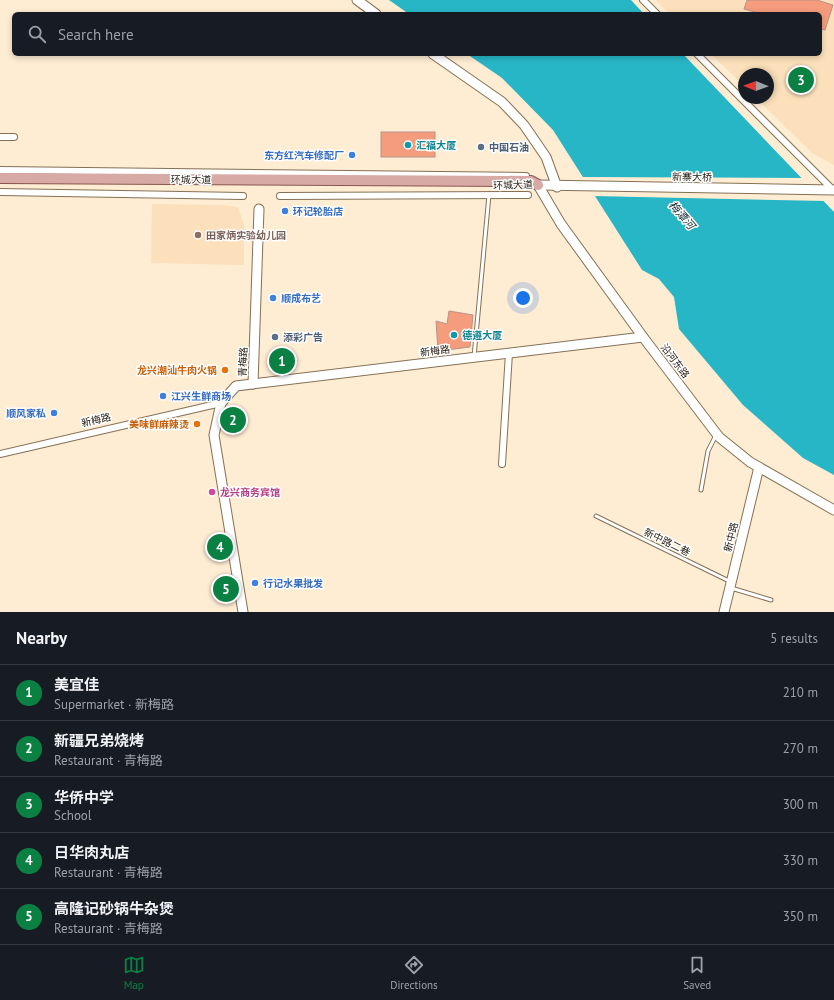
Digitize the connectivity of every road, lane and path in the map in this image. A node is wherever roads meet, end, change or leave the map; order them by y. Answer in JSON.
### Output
{"nodes":[{"id":1,"x":357,"y":0,"type":"edge"},
{"id":2,"x":643,"y":0,"type":"edge"},
{"id":3,"x":373,"y":12,"type":"edge"},
{"id":4,"x":655,"y":12,"type":"edge"},
{"id":5,"x":436,"y":56,"type":"edge"},
{"id":6,"x":699,"y":56,"type":"edge"},
{"id":7,"x":0,"y":137,"type":"edge"},
{"id":8,"x":14,"y":137,"type":"dead end"},
{"id":9,"x":0,"y":170,"type":"edge"},
{"id":10,"x":526,"y":176,"type":"dead end"},
{"id":11,"x":0,"y":178,"type":"edge"},
{"id":12,"x":0,"y":183,"type":"edge"},
{"id":13,"x":538,"y":185,"type":"junction"},
{"id":14,"x":560,"y":186,"type":"junction"},
{"id":15,"x":833,"y":190,"type":"edge"},
{"id":16,"x":0,"y":192,"type":"edge"},
{"id":17,"x":490,"y":195,"type":"junction"},
{"id":18,"x":528,"y":195,"type":"dead end"},
{"id":19,"x":243,"y":196,"type":"dead end"},
{"id":20,"x":280,"y":196,"type":"dead end"},
{"id":21,"x":259,"y":209,"type":"dead end"},
{"id":22,"x":643,"y":337,"type":"junction"},
{"id":23,"x":510,"y":353,"type":"junction"},
{"id":24,"x":474,"y":357,"type":"junction"},
{"id":25,"x":254,"y":384,"type":"junction"},
{"id":26,"x":221,"y":403,"type":"junction"},
{"id":27,"x":716,"y":433,"type":"junction"},
{"id":28,"x":0,"y":454,"type":"edge"},
{"id":29,"x":502,"y":464,"type":"dead end"},
{"id":30,"x":759,"y":467,"type":"junction"},
{"id":31,"x":701,"y":490,"type":"dead end"},
{"id":32,"x":834,"y":510,"type":"edge"},
{"id":33,"x":596,"y":516,"type":"dead end"},
{"id":34,"x":730,"y":585,"type":"junction"},
{"id":35,"x":771,"y":600,"type":"dead end"},
{"id":36,"x":243,"y":612,"type":"edge"},
{"id":37,"x":724,"y":612,"type":"edge"}],
"edges":[{"from":1,"to":3,"type":"main road"},
{"from":2,"to":4,"type":"street"},
{"from":5,"to":14,"type":"main road"},
{"from":6,"to":15,"type":"street"},
{"from":7,"to":8,"type":"street"},
{"from":9,"to":10,"type":"street"},
{"from":11,"to":13,"type":"main road","name":"环城大道"},
{"from":12,"to":13,"type":"main road","name":"环城大道"},
{"from":13,"to":14,"type":"main road","name":"新寨大桥"},
{"from":13,"to":22,"type":"main road","name":"沿河东路"},
{"from":14,"to":15,"type":"main road","name":"新寨大桥"},
{"from":16,"to":19,"type":"street"},
{"from":17,"to":18,"type":"street"},
{"from":17,"to":20,"type":"street"},
{"from":17,"to":24,"type":"lane"},
{"from":21,"to":25,"type":"main road","name":"青梅路"},
{"from":22,"to":23,"type":"main road","name":"新梅路"},
{"from":22,"to":27,"type":"main road","name":"沿河东路"},
{"from":23,"to":24,"type":"main road","name":"新梅路"},
{"from":23,"to":29,"type":"street"},
{"from":24,"to":25,"type":"main road","name":"新梅路"},
{"from":25,"to":26,"type":"main road","name":"青梅路"},
{"from":26,"to":28,"type":"street","name":"新梅路"},
{"from":26,"to":36,"type":"main road","name":"青梅路"},
{"from":27,"to":30,"type":"main road","name":"沿河东路"},
{"from":27,"to":31,"type":"lane"},
{"from":30,"to":32,"type":"main road","name":"沿河东路"},
{"from":30,"to":34,"type":"main road","name":"新中路"},
{"from":33,"to":34,"type":"lane","name":"新中路二巷"},
{"from":34,"to":35,"type":"lane","name":"新中路二巷"},
{"from":34,"to":37,"type":"main road","name":"新中路"}]}
